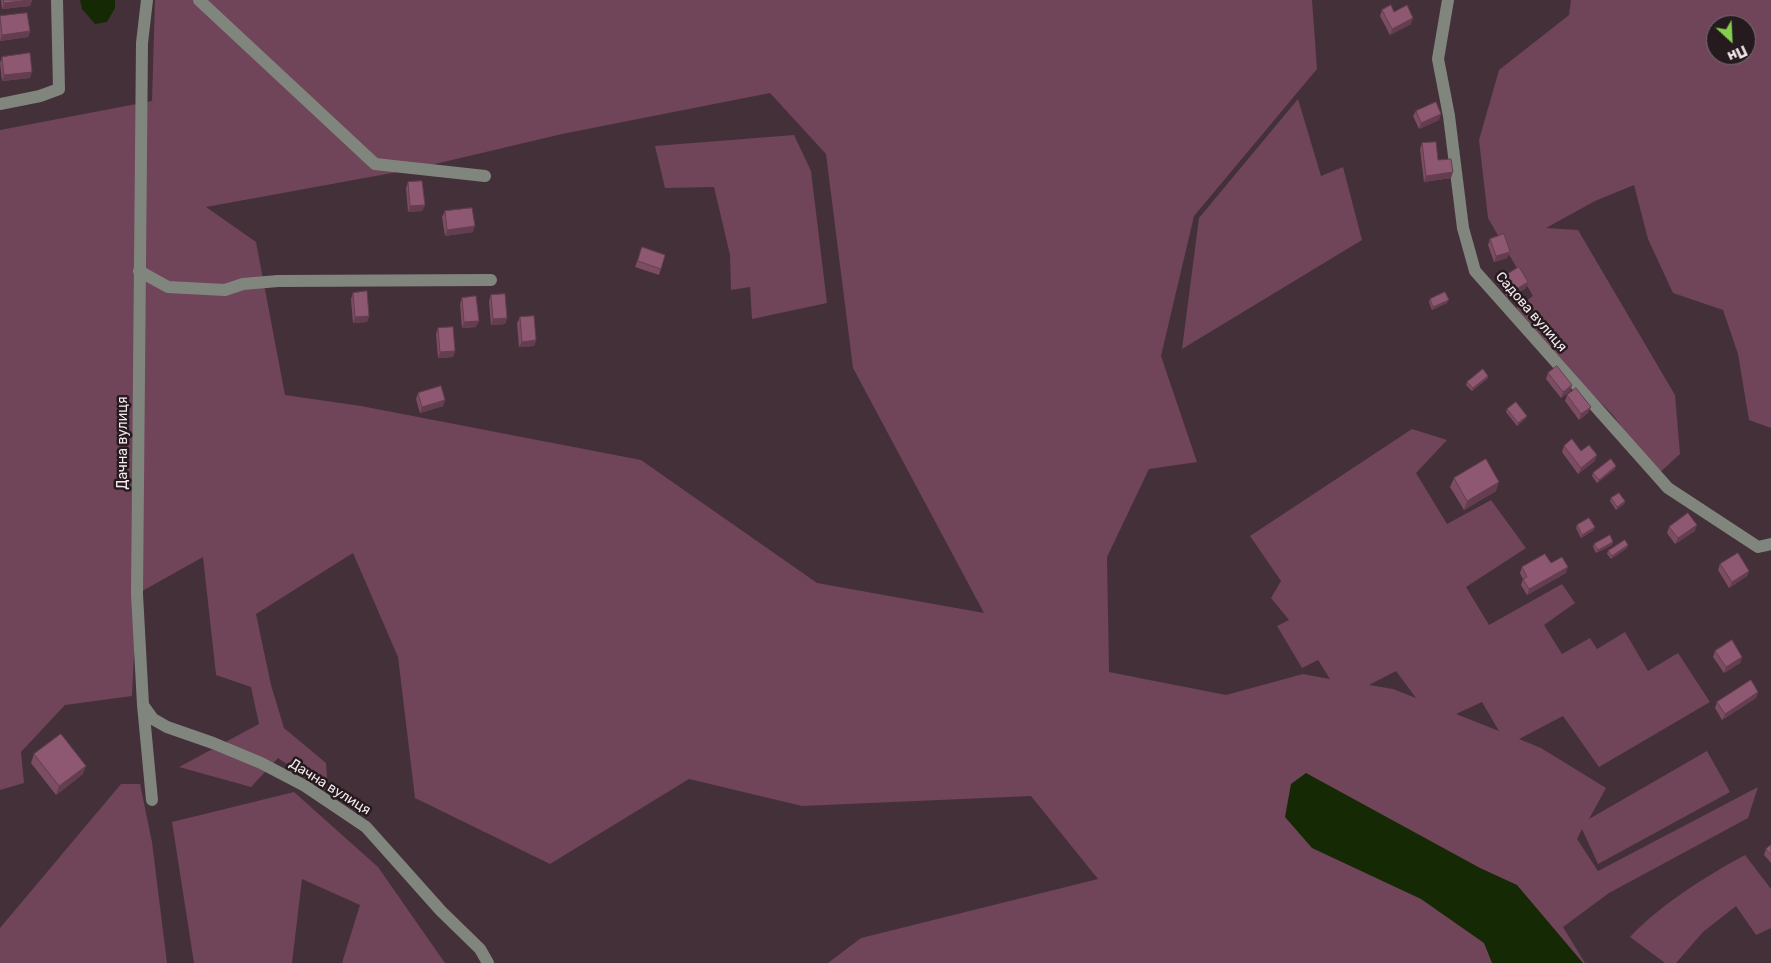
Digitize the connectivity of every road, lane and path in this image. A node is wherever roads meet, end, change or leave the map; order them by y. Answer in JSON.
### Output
{"nodes":[{"id":1,"x":57,"y":0,"type":"edge"},
{"id":2,"x":147,"y":0,"type":"edge"},
{"id":3,"x":199,"y":0,"type":"edge"},
{"id":4,"x":1448,"y":0,"type":"edge"},
{"id":5,"x":0,"y":104,"type":"edge"},
{"id":6,"x":485,"y":176,"type":"dead end"},
{"id":7,"x":139,"y":271,"type":"junction"},
{"id":8,"x":491,"y":280,"type":"dead end"},
{"id":9,"x":1771,"y":544,"type":"edge"},
{"id":10,"x":143,"y":705,"type":"junction"},
{"id":11,"x":152,"y":800,"type":"dead end"},
{"id":12,"x":488,"y":963,"type":"edge"}],
"edges":[{"from":1,"to":5,"type":"street"},
{"from":2,"to":7,"type":"street","name":"Дачна вулиця"},
{"from":3,"to":6,"type":"street"},
{"from":4,"to":9,"type":"street","name":"Садова вулиця"},
{"from":7,"to":8,"type":"street"},
{"from":7,"to":10,"type":"street","name":"Дачна вулиця"},
{"from":10,"to":11,"type":"street","name":"Дачна вулиця"},
{"from":10,"to":12,"type":"street","name":"Дачна вулиця"}]}
